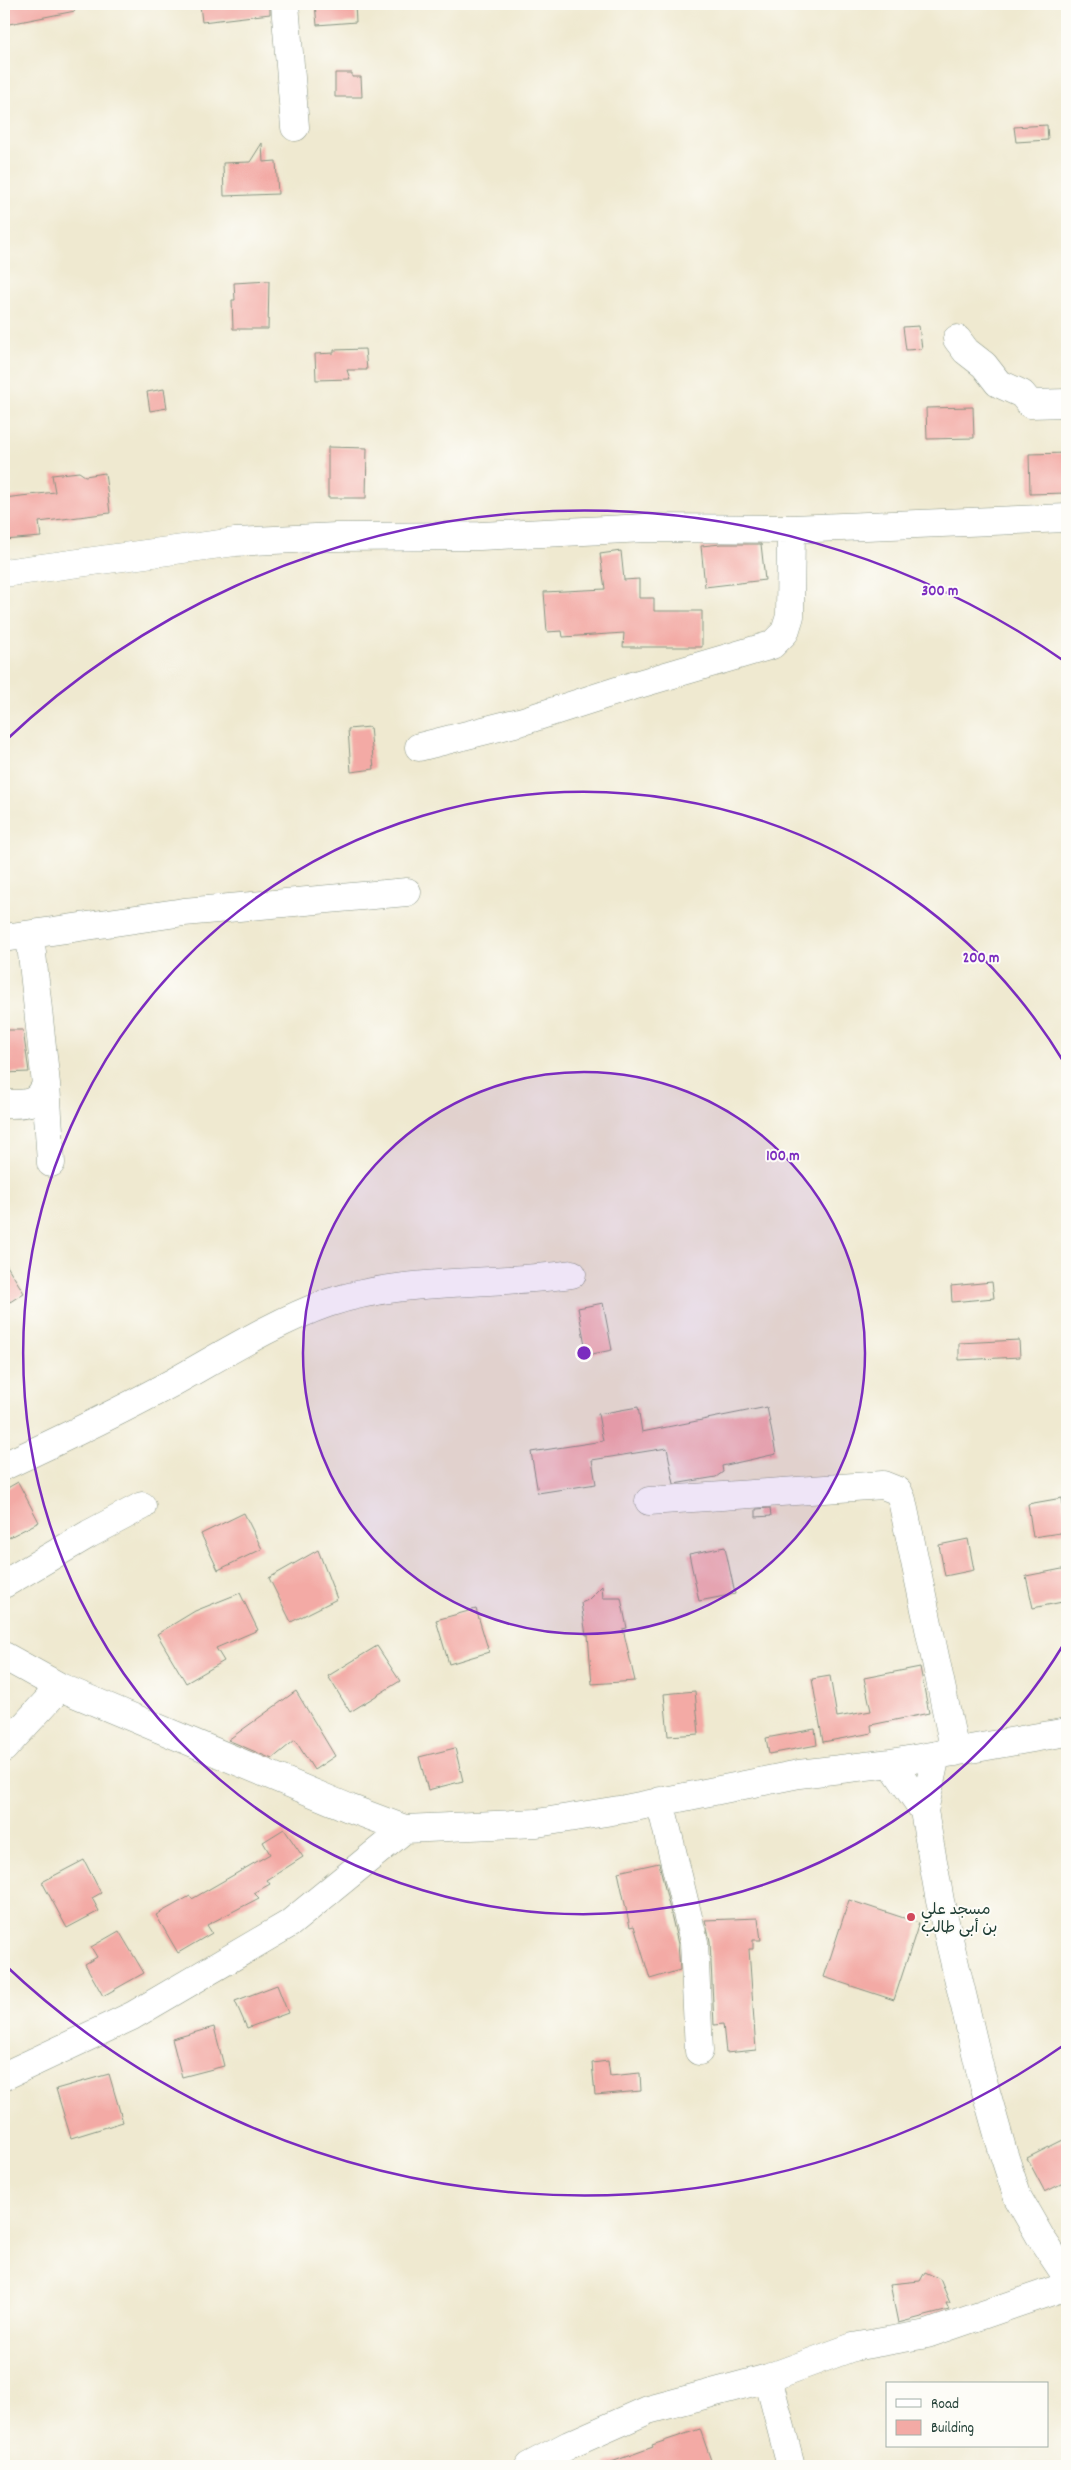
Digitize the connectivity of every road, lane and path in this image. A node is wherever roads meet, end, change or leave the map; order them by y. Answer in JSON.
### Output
{"nodes":[{"id":1,"x":285,"y":4,"type":"edge"},
{"id":2,"x":295,"y":127,"type":"dead end"},
{"id":3,"x":957,"y":339,"type":"dead end"},
{"id":4,"x":1067,"y":403,"type":"edge"},
{"id":5,"x":1067,"y":518,"type":"edge"},
{"id":6,"x":791,"y":529,"type":"junction"},
{"id":7,"x":4,"y":573,"type":"edge"},
{"id":8,"x":419,"y":747,"type":"dead end"},
{"id":9,"x":406,"y":892,"type":"dead end"},
{"id":10,"x":17,"y":937,"type":"edge"},
{"id":11,"x":46,"y":1084,"type":"junction"},
{"id":12,"x":4,"y":1104,"type":"edge"},
{"id":13,"x":51,"y":1163,"type":"dead end"},
{"id":14,"x":572,"y":1274,"type":"dead end"},
{"id":15,"x":4,"y":1466,"type":"edge"},
{"id":16,"x":649,"y":1501,"type":"dead end"},
{"id":17,"x":142,"y":1506,"type":"dead end"},
{"id":18,"x":4,"y":1584,"type":"edge"},
{"id":19,"x":4,"y":1656,"type":"edge"},
{"id":20,"x":60,"y":1687,"type":"junction"},
{"id":21,"x":1067,"y":1732,"type":"edge"},
{"id":22,"x":4,"y":1748,"type":"edge"},
{"id":23,"x":946,"y":1754,"type":"junction"},
{"id":24,"x":891,"y":1763,"type":"junction"},
{"id":25,"x":660,"y":1801,"type":"junction"},
{"id":26,"x":924,"y":1810,"type":"junction"},
{"id":27,"x":405,"y":1829,"type":"junction"},
{"id":28,"x":699,"y":2051,"type":"dead end"},
{"id":29,"x":4,"y":2076,"type":"edge"},
{"id":30,"x":1067,"y":2277,"type":"edge"},
{"id":31,"x":1067,"y":2286,"type":"edge"},
{"id":32,"x":768,"y":2378,"type":"junction"},
{"id":33,"x":529,"y":2466,"type":"edge"},
{"id":34,"x":791,"y":2466,"type":"edge"}],
"edges":[{"from":1,"to":2,"type":"street"},
{"from":3,"to":4,"type":"street"},
{"from":5,"to":6,"type":"street"},
{"from":6,"to":7,"type":"street"},
{"from":6,"to":8,"type":"street"},
{"from":9,"to":10,"type":"street"},
{"from":10,"to":11,"type":"street"},
{"from":11,"to":12,"type":"street"},
{"from":11,"to":13,"type":"street"},
{"from":14,"to":15,"type":"street"},
{"from":16,"to":23,"type":"street"},
{"from":17,"to":18,"type":"street"},
{"from":19,"to":20,"type":"street"},
{"from":20,"to":22,"type":"street"},
{"from":20,"to":27,"type":"street"},
{"from":21,"to":23,"type":"street"},
{"from":23,"to":24,"type":"street"},
{"from":23,"to":26,"type":"street"},
{"from":24,"to":25,"type":"street"},
{"from":24,"to":26,"type":"street"},
{"from":25,"to":27,"type":"street"},
{"from":25,"to":28,"type":"street"},
{"from":26,"to":30,"type":"street"},
{"from":27,"to":29,"type":"street"},
{"from":31,"to":32,"type":"street"},
{"from":32,"to":33,"type":"street"},
{"from":32,"to":34,"type":"street"}]}
